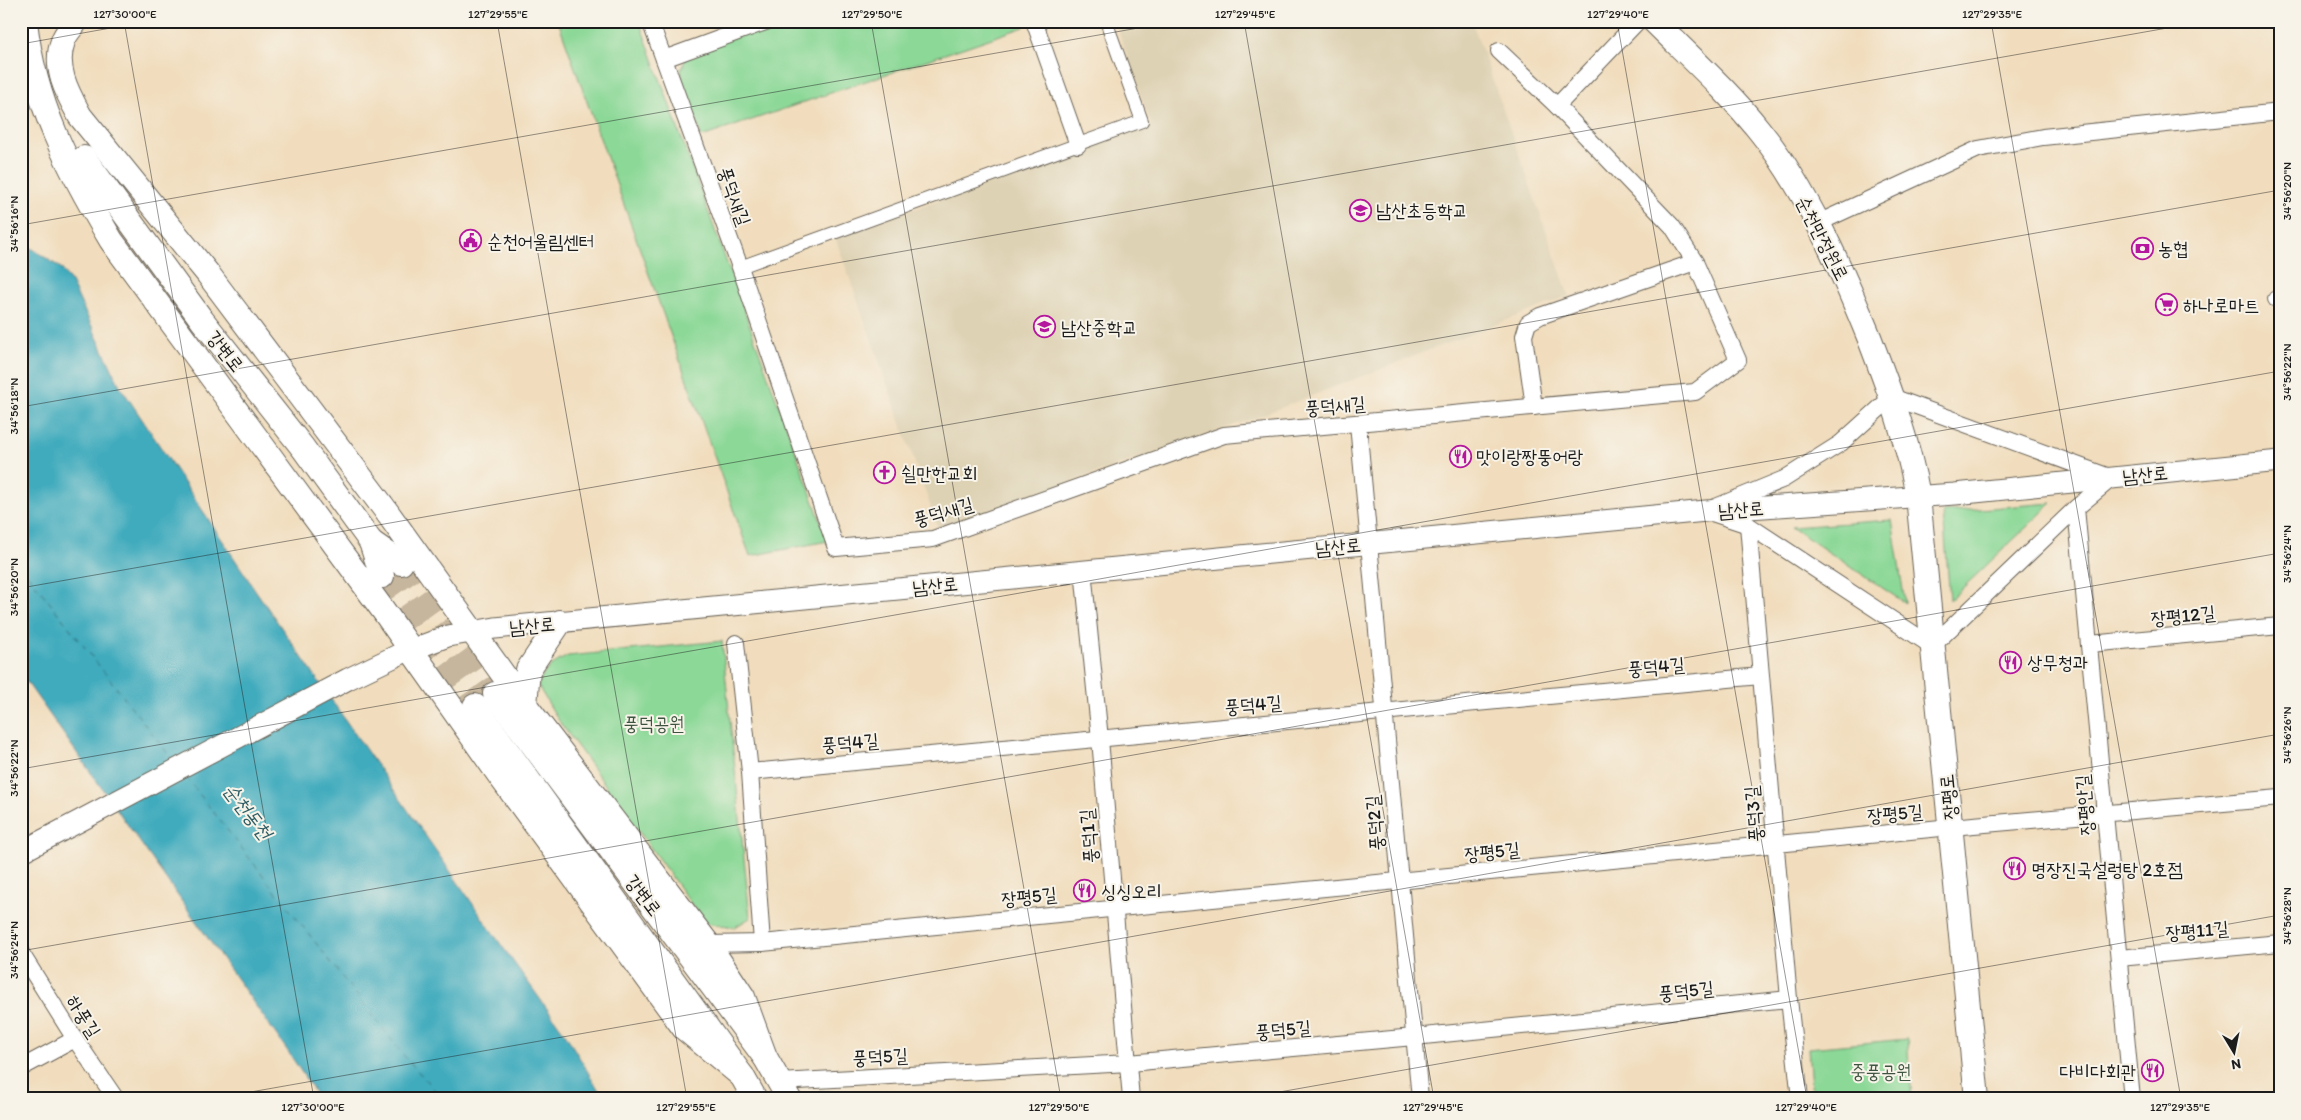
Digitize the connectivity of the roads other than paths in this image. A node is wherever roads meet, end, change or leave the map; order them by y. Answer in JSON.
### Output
{"nodes":[{"id":1,"x":25,"y":21,"type":"edge"},
{"id":2,"x":76,"y":21,"type":"edge"},
{"id":3,"x":650,"y":21,"type":"edge"},
{"id":4,"x":768,"y":21,"type":"edge"},
{"id":5,"x":1034,"y":21,"type":"edge"},
{"id":6,"x":1106,"y":21,"type":"edge"},
{"id":7,"x":1638,"y":21,"type":"edge"},
{"id":8,"x":1654,"y":21,"type":"edge"},
{"id":9,"x":1499,"y":51,"type":"dead end"},
{"id":10,"x":664,"y":59,"type":"junction"},
{"id":11,"x":65,"y":88,"type":"junction"},
{"id":12,"x":42,"y":99,"type":"junction"},
{"id":13,"x":1557,"y":106,"type":"junction"},
{"id":14,"x":2280,"y":112,"type":"edge"},
{"id":15,"x":1078,"y":145,"type":"junction"},
{"id":16,"x":84,"y":158,"type":"junction"},
{"id":17,"x":1818,"y":223,"type":"junction"},
{"id":18,"x":1695,"y":262,"type":"junction"},
{"id":19,"x":740,"y":267,"type":"junction"},
{"id":20,"x":1892,"y":397,"type":"junction"},
{"id":21,"x":1534,"y":407,"type":"junction"},
{"id":22,"x":1358,"y":424,"type":"junction"},
{"id":23,"x":2280,"y":461,"type":"edge"},
{"id":24,"x":2112,"y":478,"type":"junction"},
{"id":25,"x":1918,"y":496,"type":"junction"},
{"id":26,"x":2076,"y":508,"type":"junction"},
{"id":27,"x":1706,"y":511,"type":"junction"},
{"id":28,"x":1748,"y":525,"type":"junction"},
{"id":29,"x":371,"y":542,"type":"junction"},
{"id":30,"x":1368,"y":543,"type":"junction"},
{"id":31,"x":401,"y":562,"type":"tunnel mouth"},
{"id":32,"x":1083,"y":570,"type":"junction"},
{"id":33,"x":382,"y":576,"type":"tunnel mouth"},
{"id":34,"x":560,"y":622,"type":"junction"},
{"id":35,"x":2280,"y":626,"type":"edge"},
{"id":36,"x":472,"y":632,"type":"junction"},
{"id":37,"x":736,"y":643,"type":"dead end"},
{"id":38,"x":2090,"y":644,"type":"junction"},
{"id":39,"x":1932,"y":646,"type":"junction"},
{"id":40,"x":406,"y":652,"type":"junction"},
{"id":41,"x":1760,"y":676,"type":"junction"},
{"id":42,"x":496,"y":694,"type":"tunnel mouth"},
{"id":43,"x":525,"y":705,"type":"junction"},
{"id":44,"x":475,"y":706,"type":"tunnel mouth"},
{"id":45,"x":1384,"y":712,"type":"junction"},
{"id":46,"x":1100,"y":739,"type":"junction"},
{"id":47,"x":750,"y":772,"type":"junction"},
{"id":48,"x":2280,"y":798,"type":"edge"},
{"id":49,"x":2105,"y":813,"type":"junction"},
{"id":50,"x":1951,"y":827,"type":"junction"},
{"id":51,"x":1776,"y":844,"type":"junction"},
{"id":52,"x":21,"y":852,"type":"edge"},
{"id":53,"x":1399,"y":880,"type":"junction"},
{"id":54,"x":1114,"y":908,"type":"junction"},
{"id":55,"x":762,"y":943,"type":"junction"},
{"id":56,"x":2280,"y":943,"type":"edge"},
{"id":57,"x":708,"y":944,"type":"junction"},
{"id":58,"x":21,"y":953,"type":"edge"},
{"id":59,"x":2119,"y":958,"type":"junction"},
{"id":60,"x":1789,"y":999,"type":"junction"},
{"id":61,"x":1414,"y":1037,"type":"junction"},
{"id":62,"x":75,"y":1039,"type":"junction"},
{"id":63,"x":765,"y":1057,"type":"junction"},
{"id":64,"x":1128,"y":1063,"type":"junction"},
{"id":65,"x":21,"y":1068,"type":"edge"},
{"id":66,"x":742,"y":1076,"type":"junction"},
{"id":67,"x":784,"y":1090,"type":"edge"},
{"id":68,"x":116,"y":1099,"type":"edge"},
{"id":69,"x":755,"y":1099,"type":"edge"},
{"id":70,"x":1131,"y":1099,"type":"edge"},
{"id":71,"x":1420,"y":1099,"type":"edge"},
{"id":72,"x":1800,"y":1099,"type":"edge"},
{"id":73,"x":1977,"y":1099,"type":"edge"},
{"id":74,"x":2132,"y":1099,"type":"edge"}],
"edges":[{"from":1,"to":12,"type":"main road"},
{"from":2,"to":11,"type":"main road"},
{"from":3,"to":10,"type":"street","name":"풍덕새길"},
{"from":4,"to":10,"type":"street"},
{"from":5,"to":15,"type":"street"},
{"from":6,"to":15,"type":"street"},
{"from":7,"to":13,"type":"street"},
{"from":8,"to":17,"type":"main road","name":"순천만정원로"},
{"from":9,"to":13,"type":"street","name":"풍덕새길"},
{"from":10,"to":19,"type":"street","name":"풍덕새길"},
{"from":11,"to":16,"type":"main road"},
{"from":11,"to":36,"type":"main road"},
{"from":12,"to":16,"type":"main road","name":"강변로"},
{"from":12,"to":40,"type":"main road"},
{"from":13,"to":18,"type":"street","name":"풍덕새길"},
{"from":14,"to":17,"type":"street"},
{"from":15,"to":19,"type":"street"},
{"from":16,"to":29,"type":"main road","name":"강변로"},
{"from":17,"to":20,"type":"main road","name":"순천만정원로"},
{"from":18,"to":21,"type":"street"},
{"from":18,"to":21,"type":"street","name":"풍덕새길"},
{"from":19,"to":22,"type":"street","name":"풍덕새길"},
{"from":20,"to":24,"type":"street"},
{"from":20,"to":25,"type":"main road","name":"순천만정원로"},
{"from":20,"to":27,"type":"street"},
{"from":21,"to":22,"type":"street","name":"풍덕새길"},
{"from":22,"to":30,"type":"street","name":"풍덕2길"},
{"from":23,"to":24,"type":"street","name":"남산로"},
{"from":24,"to":25,"type":"street","name":"남산로"},
{"from":24,"to":26,"type":"street"},
{"from":25,"to":27,"type":"street","name":"남산로"},
{"from":25,"to":39,"type":"main road","name":"장평로"},
{"from":26,"to":38,"type":"street","name":"장평안길"},
{"from":26,"to":39,"type":"street"},
{"from":27,"to":28,"type":"street"},
{"from":27,"to":30,"type":"street","name":"남산로"},
{"from":28,"to":39,"type":"street"},
{"from":28,"to":41,"type":"street","name":"풍덕3길"},
{"from":29,"to":31,"type":"main road","name":"강변로"},
{"from":29,"to":33,"type":"main road","name":"강변로"},
{"from":30,"to":32,"type":"street","name":"남산로"},
{"from":30,"to":45,"type":"street","name":"풍덕2길"},
{"from":32,"to":34,"type":"street","name":"남산로"},
{"from":32,"to":46,"type":"street","name":"풍덕1길"},
{"from":34,"to":36,"type":"street","name":"남산로"},
{"from":34,"to":43,"type":"main road"},
{"from":35,"to":38,"type":"street","name":"장평12길"},
{"from":36,"to":40,"type":"street","name":"남산로"},
{"from":36,"to":43,"type":"main road"},
{"from":37,"to":47,"type":"street"},
{"from":38,"to":49,"type":"street","name":"장평안길"},
{"from":39,"to":50,"type":"main road","name":"장평로"},
{"from":40,"to":52,"type":"street","name":"남산로"},
{"from":40,"to":66,"type":"main road"},
{"from":41,"to":45,"type":"street","name":"풍덕4길"},
{"from":41,"to":51,"type":"street","name":"풍덕3길"},
{"from":42,"to":63,"type":"main road","name":"강변로"},
{"from":43,"to":57,"type":"main road"},
{"from":44,"to":66,"type":"main road","name":"강변로"},
{"from":45,"to":46,"type":"street","name":"풍덕4길"},
{"from":45,"to":53,"type":"street","name":"풍덕2길"},
{"from":46,"to":47,"type":"street","name":"풍덕4길"},
{"from":46,"to":54,"type":"street","name":"풍덕1길"},
{"from":47,"to":55,"type":"street"},
{"from":48,"to":49,"type":"street","name":"장평5길"},
{"from":49,"to":50,"type":"street","name":"장평5길"},
{"from":49,"to":59,"type":"street","name":"장평안길"},
{"from":50,"to":51,"type":"street","name":"장평5길"},
{"from":50,"to":73,"type":"main road","name":"장평로"},
{"from":51,"to":53,"type":"street","name":"장평5길"},
{"from":51,"to":60,"type":"street","name":"풍덕3길"},
{"from":53,"to":54,"type":"street","name":"장평5길"},
{"from":53,"to":61,"type":"street","name":"풍덕2길"},
{"from":54,"to":55,"type":"street","name":"장평5길"},
{"from":54,"to":64,"type":"street","name":"풍덕1길"},
{"from":55,"to":57,"type":"street","name":"장평5길"},
{"from":56,"to":59,"type":"street","name":"장평11길"},
{"from":57,"to":63,"type":"main road"},
{"from":58,"to":62,"type":"street","name":"하풍길"},
{"from":59,"to":74,"type":"street","name":"장평안길"},
{"from":60,"to":61,"type":"street","name":"풍덕5길"},
{"from":60,"to":72,"type":"street","name":"풍덕3길"},
{"from":61,"to":64,"type":"street","name":"풍덕5길"},
{"from":61,"to":71,"type":"street","name":"풍덕2길"},
{"from":62,"to":65,"type":"street"},
{"from":62,"to":68,"type":"street","name":"하풍길"},
{"from":63,"to":67,"type":"main road","name":"강변로"},
{"from":64,"to":67,"type":"street","name":"풍덕5길"},
{"from":64,"to":70,"type":"street","name":"풍덕1길"},
{"from":66,"to":69,"type":"main road","name":"강변로"}]}
